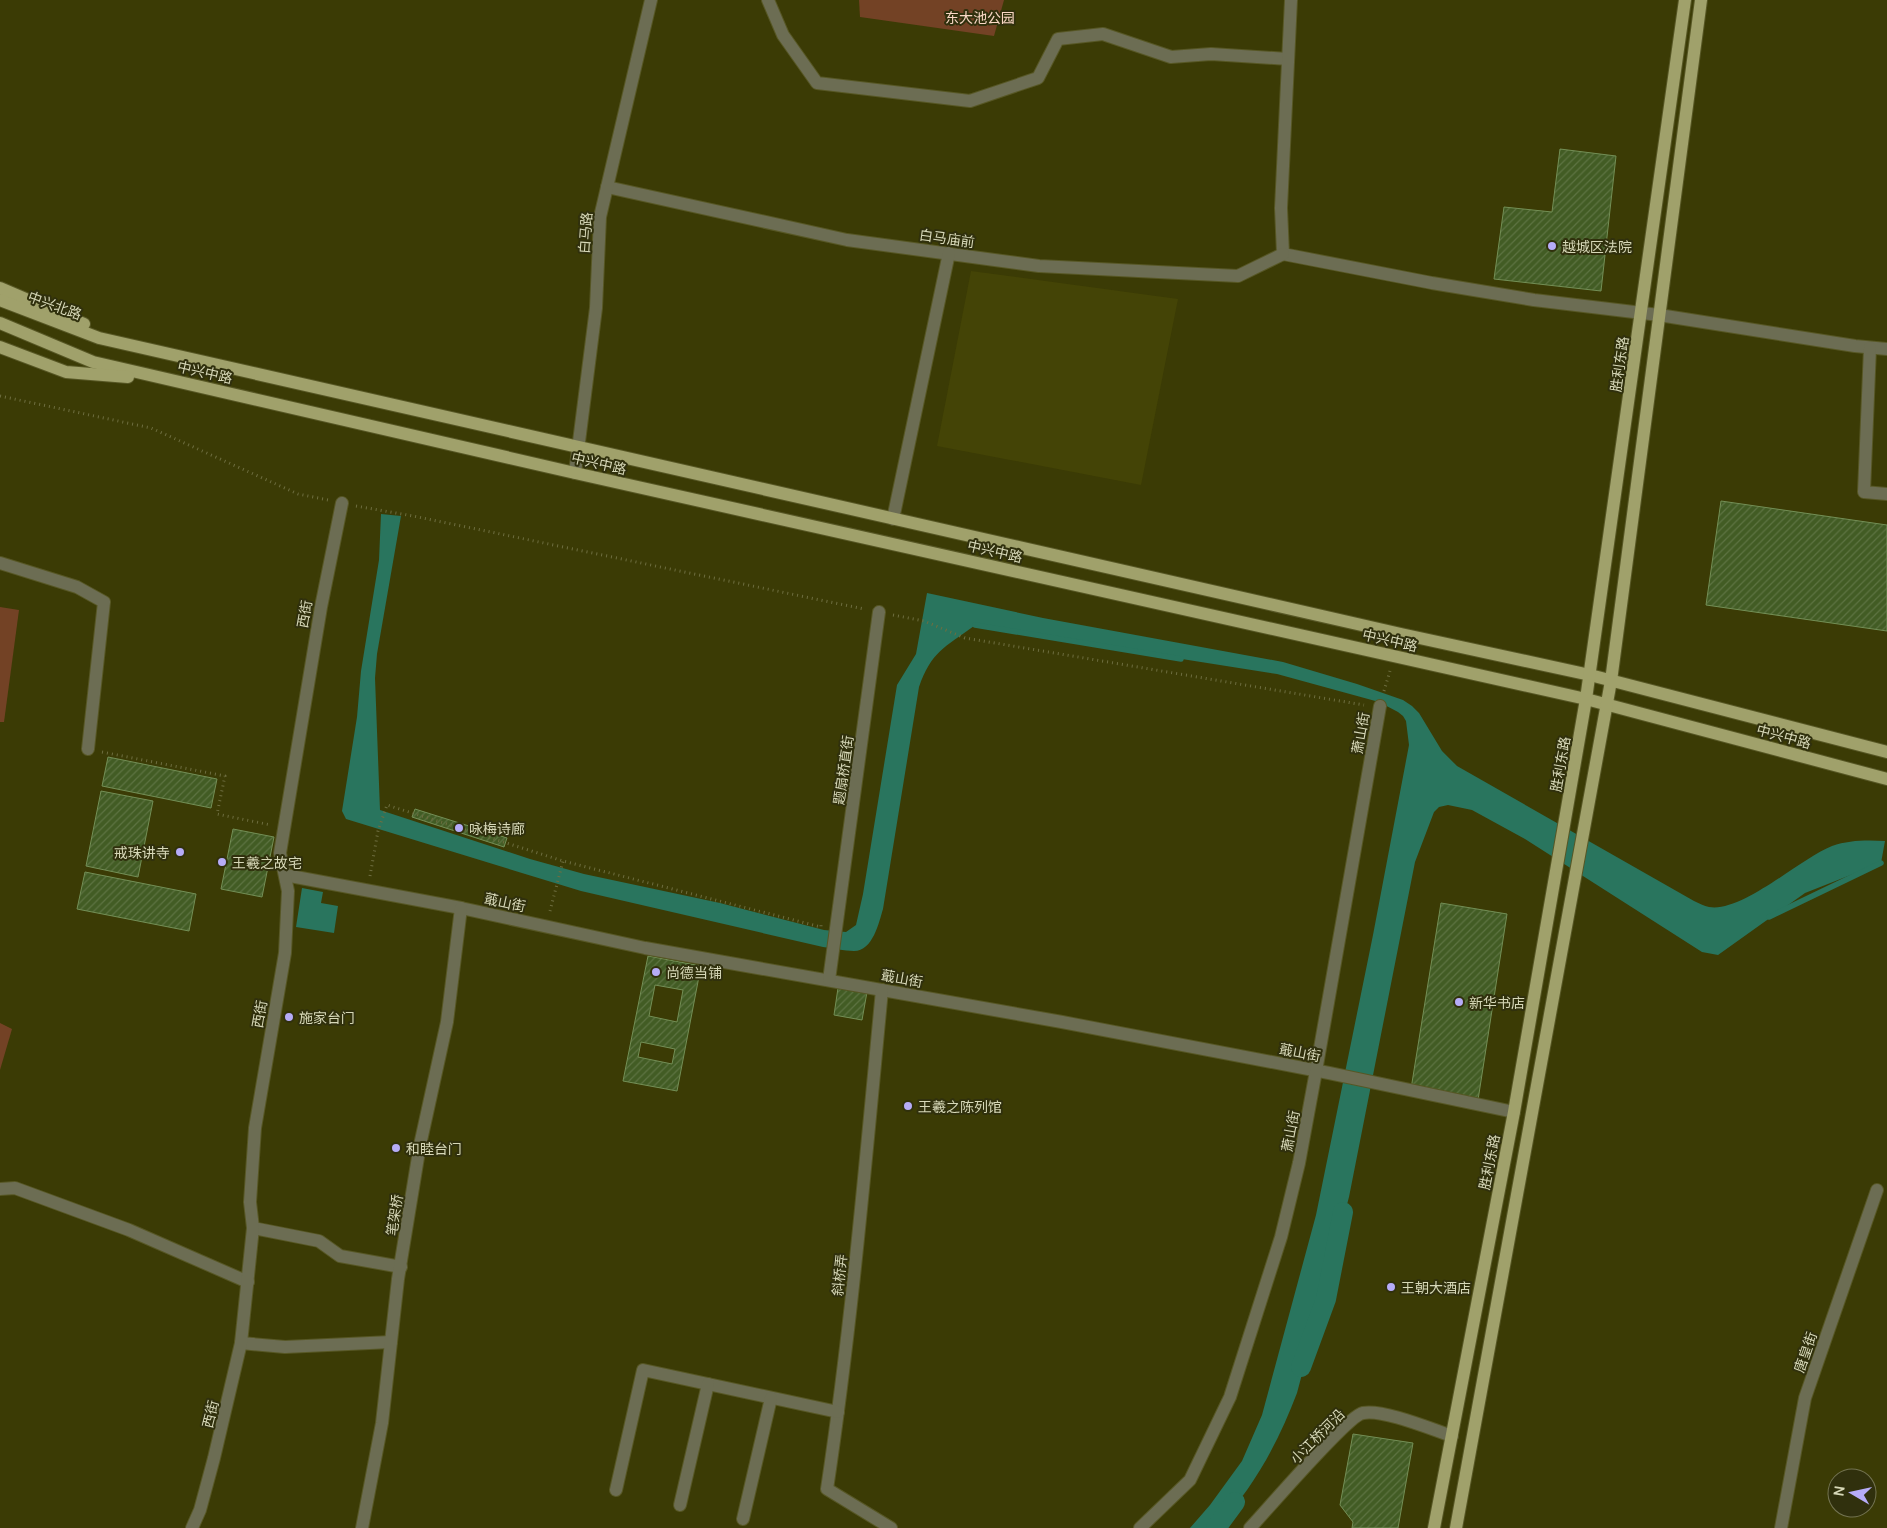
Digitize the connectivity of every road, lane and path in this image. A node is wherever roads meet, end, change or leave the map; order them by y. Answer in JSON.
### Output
{"nodes":[{"id":1,"x":650,"y":0,"type":"edge"},
{"id":2,"x":768,"y":0,"type":"edge"},
{"id":3,"x":1291,"y":0,"type":"edge"},
{"id":4,"x":1685,"y":0,"type":"edge"},
{"id":5,"x":1700,"y":0,"type":"edge"},
{"id":6,"x":1288,"y":59,"type":"junction"},
{"id":7,"x":606,"y":187,"type":"junction"},
{"id":8,"x":949,"y":254,"type":"junction"},
{"id":9,"x":1283,"y":254,"type":"junction"},
{"id":10,"x":0,"y":288,"type":"edge"},
{"id":11,"x":0,"y":300,"type":"edge"},
{"id":12,"x":1641,"y":313,"type":"junction"},
{"id":13,"x":1659,"y":315,"type":"junction"},
{"id":14,"x":0,"y":322,"type":"edge"},
{"id":15,"x":99,"y":338,"type":"joint"},
{"id":16,"x":137,"y":346,"type":"junction"},
{"id":17,"x":0,"y":347,"type":"edge"},
{"id":18,"x":1870,"y":348,"type":"junction"},
{"id":19,"x":1887,"y":349,"type":"edge"},
{"id":20,"x":171,"y":380,"type":"junction"},
{"id":21,"x":0,"y":396,"type":"edge"},
{"id":22,"x":578,"y":448,"type":"junction"},
{"id":23,"x":575,"y":473,"type":"junction"},
{"id":24,"x":1887,"y":494,"type":"edge"},
{"id":25,"x":342,"y":503,"type":"junction"},
{"id":26,"x":893,"y":519,"type":"junction"},
{"id":27,"x":0,"y":563,"type":"edge"},
{"id":28,"x":880,"y":612,"type":"junction"},
{"id":29,"x":1590,"y":674,"type":"junction"},
{"id":30,"x":1611,"y":681,"type":"junction"},
{"id":31,"x":1586,"y":699,"type":"junction"},
{"id":32,"x":1606,"y":704,"type":"junction"},
{"id":33,"x":1380,"y":707,"type":"joint"},
{"id":34,"x":88,"y":749,"type":"joint"},
{"id":35,"x":1887,"y":752,"type":"edge"},
{"id":36,"x":1887,"y":779,"type":"edge"},
{"id":37,"x":284,"y":828,"type":"junction"},
{"id":38,"x":563,"y":861,"type":"junction"},
{"id":39,"x":285,"y":875,"type":"junction"},
{"id":40,"x":367,"y":891,"type":"junction"},
{"id":41,"x":460,"y":908,"type":"junction"},
{"id":42,"x":839,"y":911,"type":"junction"},
{"id":43,"x":547,"y":926,"type":"junction"},
{"id":44,"x":829,"y":980,"type":"junction"},
{"id":45,"x":882,"y":990,"type":"junction"},
{"id":46,"x":1323,"y":1072,"type":"junction"},
{"id":47,"x":1514,"y":1112,"type":"junction"},
{"id":48,"x":0,"y":1190,"type":"edge"},
{"id":49,"x":1876,"y":1190,"type":"dead end"},
{"id":50,"x":253,"y":1228,"type":"junction"},
{"id":51,"x":401,"y":1267,"type":"junction"},
{"id":52,"x":248,"y":1282,"type":"junction"},
{"id":53,"x":391,"y":1342,"type":"junction"},
{"id":54,"x":241,"y":1343,"type":"junction"},
{"id":55,"x":708,"y":1384,"type":"junction"},
{"id":56,"x":771,"y":1398,"type":"junction"},
{"id":57,"x":838,"y":1412,"type":"junction"},
{"id":58,"x":1452,"y":1436,"type":"junction"},
{"id":59,"x":616,"y":1490,"type":"dead end"},
{"id":60,"x":680,"y":1505,"type":"dead end"},
{"id":61,"x":743,"y":1519,"type":"dead end"},
{"id":62,"x":192,"y":1528,"type":"edge"},
{"id":63,"x":362,"y":1528,"type":"edge"},
{"id":64,"x":891,"y":1528,"type":"edge"},
{"id":65,"x":1140,"y":1528,"type":"edge"},
{"id":66,"x":1250,"y":1528,"type":"edge"},
{"id":67,"x":1434,"y":1528,"type":"edge"},
{"id":68,"x":1456,"y":1528,"type":"edge"},
{"id":69,"x":1781,"y":1528,"type":"edge"}],
"edges":[{"from":1,"to":7,"type":"street","name":"白马路"},
{"from":2,"to":6,"type":"street"},
{"from":3,"to":6,"type":"street"},
{"from":4,"to":12,"type":"main road","name":"胜利东路"},
{"from":5,"to":13,"type":"main road"},
{"from":6,"to":9,"type":"street"},
{"from":7,"to":8,"type":"street","name":"白马庙前"},
{"from":7,"to":22,"type":"street","name":"白马路"},
{"from":8,"to":9,"type":"street","name":"白马庙前"},
{"from":8,"to":26,"type":"street"},
{"from":9,"to":12,"type":"street"},
{"from":10,"to":16,"type":"main road"},
{"from":11,"to":15,"type":"main road","name":"中兴北路"},
{"from":12,"to":13,"type":"street"},
{"from":12,"to":29,"type":"main road","name":"胜利东路"},
{"from":13,"to":18,"type":"street"},
{"from":13,"to":30,"type":"main road"},
{"from":14,"to":20,"type":"main road","name":"中兴中路"},
{"from":15,"to":16,"type":"main road","name":"中兴中路"},
{"from":16,"to":22,"type":"main road","name":"中兴中路"},
{"from":17,"to":20,"type":"main road"},
{"from":18,"to":19,"type":"street"},
{"from":18,"to":24,"type":"street"},
{"from":20,"to":23,"type":"main road","name":"中兴中路"},
{"from":21,"to":25,"type":"path"},
{"from":22,"to":23,"type":"street","name":"白马路"},
{"from":22,"to":26,"type":"main road","name":"中兴中路"},
{"from":23,"to":31,"type":"main road","name":"中兴中路"},
{"from":25,"to":28,"type":"path"},
{"from":25,"to":37,"type":"street","name":"西街"},
{"from":26,"to":29,"type":"main road","name":"中兴中路"},
{"from":27,"to":34,"type":"street"},
{"from":28,"to":33,"type":"path"},
{"from":28,"to":42,"type":"street","name":"题扇桥直街"},
{"from":29,"to":30,"type":"main road","name":"中兴中路"},
{"from":29,"to":31,"type":"main road","name":"胜利东路"},
{"from":30,"to":32,"type":"main road"},
{"from":30,"to":35,"type":"main road","name":"中兴中路"},
{"from":31,"to":32,"type":"main road","name":"中兴中路"},
{"from":31,"to":47,"type":"main road","name":"胜利东路"},
{"from":32,"to":36,"type":"main road","name":"中兴中路"},
{"from":32,"to":68,"type":"main road"},
{"from":33,"to":46,"type":"street","name":"萧山街"},
{"from":34,"to":37,"type":"path"},
{"from":37,"to":39,"type":"street","name":"西街"},
{"from":38,"to":40,"type":"path"},
{"from":38,"to":42,"type":"path"},
{"from":38,"to":43,"type":"path"},
{"from":39,"to":40,"type":"street","name":"蕺山街"},
{"from":39,"to":50,"type":"street","name":"西街"},
{"from":40,"to":41,"type":"street","name":"蕺山街"},
{"from":41,"to":43,"type":"street","name":"蕺山街"},
{"from":41,"to":51,"type":"street","name":"笔架桥"},
{"from":42,"to":44,"type":"street","name":"题扇桥直街"},
{"from":43,"to":44,"type":"street","name":"蕺山街"},
{"from":44,"to":45,"type":"street","name":"蕺山街"},
{"from":45,"to":46,"type":"street","name":"蕺山街"},
{"from":45,"to":57,"type":"street","name":"斜桥弄"},
{"from":46,"to":47,"type":"street","name":"蕺山街"},
{"from":46,"to":65,"type":"street","name":"萧山街"},
{"from":47,"to":58,"type":"main road","name":"胜利东路"},
{"from":48,"to":52,"type":"street"},
{"from":49,"to":69,"type":"street","name":"唐皇街"},
{"from":50,"to":51,"type":"street"},
{"from":50,"to":52,"type":"street","name":"西街"},
{"from":51,"to":53,"type":"street","name":"笔架桥"},
{"from":52,"to":54,"type":"street","name":"西街"},
{"from":53,"to":54,"type":"street"},
{"from":53,"to":63,"type":"street","name":"笔架桥"},
{"from":54,"to":62,"type":"street","name":"西街"},
{"from":55,"to":56,"type":"street"},
{"from":55,"to":59,"type":"street"},
{"from":55,"to":60,"type":"street"},
{"from":56,"to":57,"type":"street"},
{"from":56,"to":61,"type":"street"},
{"from":57,"to":64,"type":"street","name":"斜桥弄"},
{"from":58,"to":66,"type":"street","name":"小江桥河沿"},
{"from":58,"to":67,"type":"main road","name":"胜利东路"}]}
